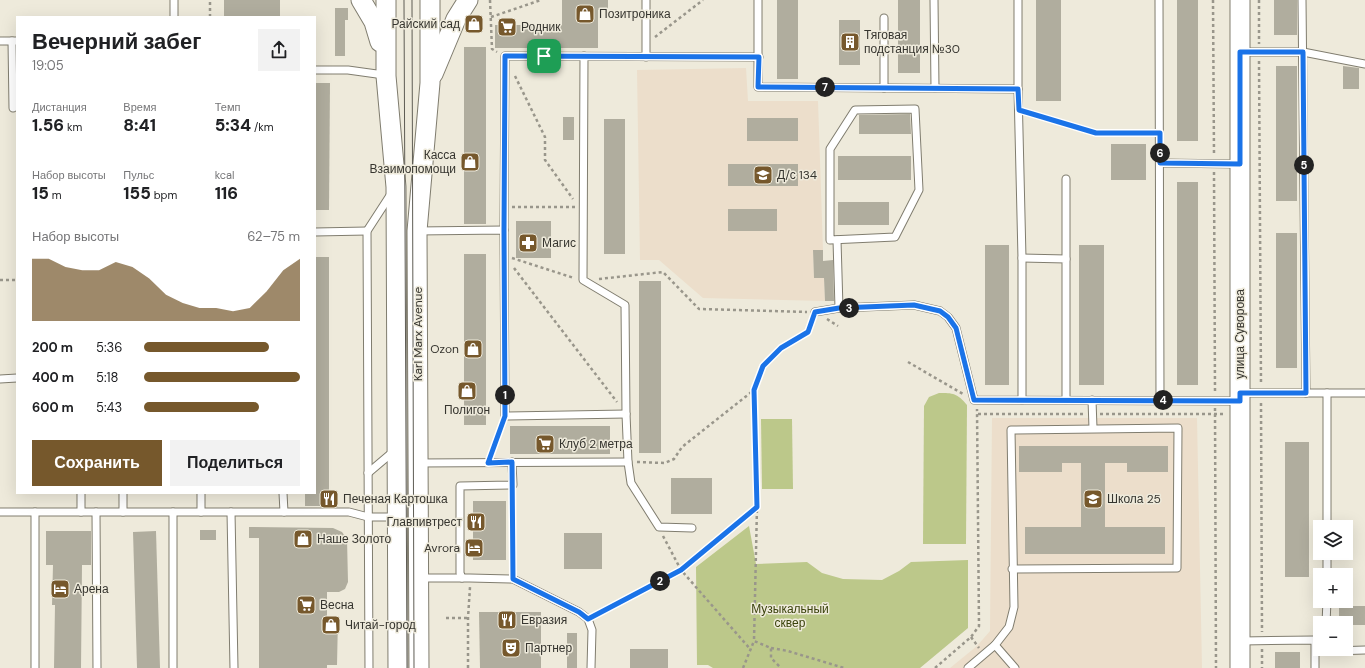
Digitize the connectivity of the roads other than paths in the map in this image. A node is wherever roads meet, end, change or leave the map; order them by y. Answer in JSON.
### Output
{"nodes":[{"id":1,"x":174,"y":0,"type":"edge"},
{"id":2,"x":361,"y":0,"type":"edge"},
{"id":3,"x":386,"y":0,"type":"edge"},
{"id":4,"x":430,"y":0,"type":"edge"},
{"id":5,"x":468,"y":0,"type":"edge"},
{"id":6,"x":646,"y":0,"type":"edge"},
{"id":7,"x":758,"y":0,"type":"edge"},
{"id":8,"x":934,"y":0,"type":"edge"},
{"id":9,"x":1018,"y":0,"type":"edge"},
{"id":10,"x":1159,"y":0,"type":"edge"},
{"id":11,"x":1240,"y":0,"type":"edge"},
{"id":12,"x":1302,"y":0,"type":"edge"},
{"id":13,"x":174,"y":16,"type":"edge"},
{"id":14,"x":884,"y":18,"type":"dead end"},
{"id":15,"x":0,"y":41,"type":"edge"},
{"id":16,"x":14,"y":41,"type":"edge"},
{"id":17,"x":1240,"y":52,"type":"junction"},
{"id":18,"x":1303,"y":52,"type":"junction"},
{"id":19,"x":584,"y":56,"type":"junction"},
{"id":20,"x":646,"y":57,"type":"junction"},
{"id":21,"x":759,"y":57,"type":"junction"},
{"id":22,"x":1365,"y":64,"type":"edge"},
{"id":23,"x":385,"y":69,"type":"junction"},
{"id":24,"x":316,"y":70,"type":"edge"},
{"id":25,"x":430,"y":82,"type":"junction"},
{"id":26,"x":884,"y":88,"type":"junction"},
{"id":27,"x":935,"y":88,"type":"junction"},
{"id":28,"x":1018,"y":89,"type":"junction"},
{"id":29,"x":13,"y":108,"type":"dead end"},
{"id":30,"x":1160,"y":163,"type":"junction"},
{"id":31,"x":1240,"y":164,"type":"junction"},
{"id":32,"x":1066,"y":179,"type":"dead end"},
{"id":33,"x":396,"y":187,"type":"junction"},
{"id":34,"x":504,"y":230,"type":"junction"},
{"id":35,"x":367,"y":231,"type":"junction"},
{"id":36,"x":417,"y":231,"type":"junction"},
{"id":37,"x":316,"y":232,"type":"edge"},
{"id":38,"x":838,"y":240,"type":"junction"},
{"id":39,"x":1022,"y":258,"type":"junction"},
{"id":40,"x":1066,"y":259,"type":"junction"},
{"id":41,"x":839,"y":308,"type":"junction"},
{"id":42,"x":815,"y":312,"type":"road end"},
{"id":43,"x":16,"y":378,"type":"edge"},
{"id":44,"x":0,"y":379,"type":"edge"},
{"id":45,"x":1306,"y":393,"type":"junction"},
{"id":46,"x":1328,"y":393,"type":"junction"},
{"id":47,"x":1365,"y":393,"type":"edge"},
{"id":48,"x":1022,"y":400,"type":"junction"},
{"id":49,"x":1066,"y":400,"type":"junction"},
{"id":50,"x":1092,"y":400,"type":"junction"},
{"id":51,"x":1160,"y":400,"type":"junction"},
{"id":52,"x":1240,"y":403,"type":"junction"},
{"id":53,"x":626,"y":414,"type":"junction"},
{"id":54,"x":1093,"y":428,"type":"junction"},
{"id":55,"x":397,"y":448,"type":"junction"},
{"id":56,"x":512,"y":462,"type":"junction"},
{"id":57,"x":628,"y":462,"type":"junction"},
{"id":58,"x":418,"y":463,"type":"junction"},
{"id":59,"x":368,"y":473,"type":"junction"},
{"id":60,"x":81,"y":494,"type":"edge"},
{"id":61,"x":123,"y":494,"type":"edge"},
{"id":62,"x":201,"y":494,"type":"edge"},
{"id":63,"x":283,"y":494,"type":"edge"},
{"id":64,"x":0,"y":512,"type":"edge"},
{"id":65,"x":35,"y":512,"type":"junction"},
{"id":66,"x":81,"y":512,"type":"junction"},
{"id":67,"x":96,"y":512,"type":"junction"},
{"id":68,"x":123,"y":512,"type":"junction"},
{"id":69,"x":173,"y":512,"type":"junction"},
{"id":70,"x":201,"y":512,"type":"junction"},
{"id":71,"x":231,"y":512,"type":"junction"},
{"id":72,"x":284,"y":512,"type":"junction"},
{"id":73,"x":368,"y":517,"type":"junction"},
{"id":74,"x":397,"y":517,"type":"junction"},
{"id":75,"x":1327,"y":520,"type":"edge"},
{"id":76,"x":692,"y":528,"type":"dead end"},
{"id":77,"x":1012,"y":569,"type":"junction"},
{"id":78,"x":418,"y":578,"type":"junction"},
{"id":79,"x":462,"y":578,"type":"junction"},
{"id":80,"x":1239,"y":641,"type":"junction"},
{"id":81,"x":1313,"y":641,"type":"edge"},
{"id":82,"x":995,"y":645,"type":"junction"},
{"id":83,"x":1353,"y":650,"type":"edge"},
{"id":84,"x":1365,"y":650,"type":"edge"},
{"id":85,"x":1316,"y":656,"type":"edge"},
{"id":86,"x":35,"y":668,"type":"edge"},
{"id":87,"x":97,"y":668,"type":"edge"},
{"id":88,"x":173,"y":668,"type":"edge"},
{"id":89,"x":234,"y":668,"type":"edge"},
{"id":90,"x":369,"y":668,"type":"edge"},
{"id":91,"x":398,"y":668,"type":"edge"},
{"id":92,"x":419,"y":668,"type":"edge"},
{"id":93,"x":591,"y":668,"type":"edge"},
{"id":94,"x":968,"y":668,"type":"edge"},
{"id":95,"x":1015,"y":668,"type":"edge"},
{"id":96,"x":1240,"y":668,"type":"edge"},
{"id":97,"x":1315,"y":668,"type":"edge"}],
"edges":[{"from":1,"to":13,"type":"lane"},
{"from":2,"to":23,"type":"main road"},
{"from":3,"to":23,"type":"main road","name":"Karl Marx Avenue"},
{"from":4,"to":25,"type":"main road","name":"Karl Marx Avenue"},
{"from":5,"to":25,"type":"main road"},
{"from":6,"to":20,"type":"lane"},
{"from":7,"to":21,"type":"lane"},
{"from":8,"to":27,"type":"lane"},
{"from":9,"to":28,"type":"lane"},
{"from":10,"to":30,"type":"lane"},
{"from":11,"to":17,"type":"main road","name":"улица Суворова"},
{"from":12,"to":18,"type":"lane"},
{"from":14,"to":26,"type":"lane"},
{"from":15,"to":16,"type":"lane"},
{"from":16,"to":29,"type":"lane"},
{"from":17,"to":18,"type":"lane"},
{"from":17,"to":31,"type":"main road","name":"улица Суворова"},
{"from":18,"to":22,"type":"lane"},
{"from":18,"to":45,"type":"lane"},
{"from":19,"to":20,"type":"lane"},
{"from":19,"to":34,"type":"lane"},
{"from":19,"to":53,"type":"lane"},
{"from":20,"to":21,"type":"lane"},
{"from":21,"to":26,"type":"lane"},
{"from":23,"to":24,"type":"lane"},
{"from":23,"to":33,"type":"main road","name":"Karl Marx Avenue"},
{"from":25,"to":36,"type":"main road","name":"Karl Marx Avenue"},
{"from":26,"to":27,"type":"lane"},
{"from":27,"to":28,"type":"lane"},
{"from":28,"to":39,"type":"lane"},
{"from":30,"to":31,"type":"lane"},
{"from":30,"to":51,"type":"lane"},
{"from":31,"to":52,"type":"main road","name":"улица Суворова"},
{"from":32,"to":40,"type":"lane"},
{"from":33,"to":35,"type":"lane"},
{"from":33,"to":55,"type":"main road","name":"Karl Marx Avenue"},
{"from":34,"to":36,"type":"lane"},
{"from":34,"to":53,"type":"lane"},
{"from":35,"to":37,"type":"lane"},
{"from":35,"to":59,"type":"lane"},
{"from":36,"to":58,"type":"main road","name":"Karl Marx Avenue"},
{"from":38,"to":38,"type":"lane"},
{"from":38,"to":41,"type":"lane"},
{"from":39,"to":40,"type":"lane"},
{"from":39,"to":48,"type":"lane"},
{"from":40,"to":49,"type":"lane"},
{"from":41,"to":42,"type":"lane"},
{"from":41,"to":48,"type":"lane"},
{"from":43,"to":44,"type":"lane"},
{"from":45,"to":46,"type":"lane"},
{"from":45,"to":52,"type":"lane"},
{"from":46,"to":47,"type":"lane"},
{"from":46,"to":75,"type":"lane"},
{"from":48,"to":49,"type":"lane"},
{"from":49,"to":50,"type":"lane"},
{"from":50,"to":51,"type":"lane"},
{"from":50,"to":54,"type":"lane"},
{"from":51,"to":52,"type":"lane"},
{"from":52,"to":80,"type":"main road","name":"улица Суворова"},
{"from":53,"to":57,"type":"lane"},
{"from":54,"to":77,"type":"lane"},
{"from":54,"to":77,"type":"lane"},
{"from":55,"to":59,"type":"lane"},
{"from":55,"to":74,"type":"main road","name":"Karl Marx Avenue"},
{"from":56,"to":57,"type":"lane"},
{"from":56,"to":58,"type":"lane"},
{"from":56,"to":79,"type":"lane"},
{"from":57,"to":76,"type":"lane"},
{"from":58,"to":78,"type":"main road","name":"Karl Marx Avenue"},
{"from":59,"to":73,"type":"lane"},
{"from":60,"to":66,"type":"lane"},
{"from":61,"to":68,"type":"lane"},
{"from":62,"to":70,"type":"lane"},
{"from":63,"to":72,"type":"lane"},
{"from":64,"to":65,"type":"lane"},
{"from":65,"to":66,"type":"lane"},
{"from":65,"to":86,"type":"lane"},
{"from":66,"to":67,"type":"lane"},
{"from":67,"to":68,"type":"lane"},
{"from":67,"to":87,"type":"lane"},
{"from":68,"to":69,"type":"lane"},
{"from":69,"to":70,"type":"lane"},
{"from":69,"to":88,"type":"lane"},
{"from":70,"to":71,"type":"lane"},
{"from":71,"to":72,"type":"lane"},
{"from":71,"to":89,"type":"lane"},
{"from":72,"to":73,"type":"lane"},
{"from":73,"to":74,"type":"lane"},
{"from":73,"to":90,"type":"lane"},
{"from":74,"to":91,"type":"main road","name":"Karl Marx Avenue"},
{"from":77,"to":82,"type":"lane"},
{"from":78,"to":79,"type":"lane"},
{"from":78,"to":92,"type":"main road","name":"Karl Marx Avenue"},
{"from":79,"to":93,"type":"lane"},
{"from":80,"to":81,"type":"lane"},
{"from":80,"to":96,"type":"main road","name":"улица Суворова"},
{"from":82,"to":94,"type":"lane"},
{"from":82,"to":95,"type":"lane"},
{"from":83,"to":84,"type":"lane"},
{"from":85,"to":97,"type":"lane"}]}
